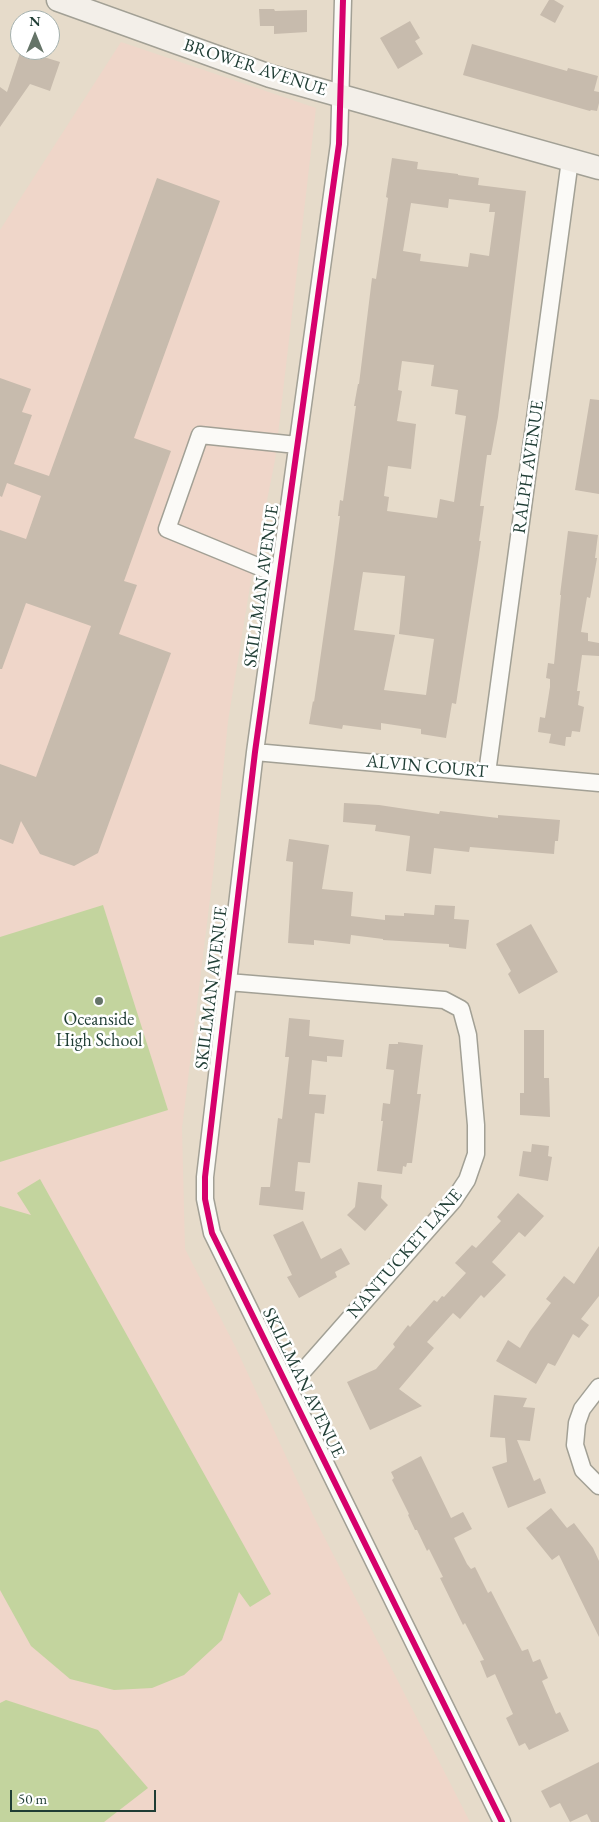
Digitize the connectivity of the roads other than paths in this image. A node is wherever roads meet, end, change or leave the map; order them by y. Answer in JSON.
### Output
{"nodes":[{"id":1,"x":58,"y":0,"type":"edge"},
{"id":2,"x":343,"y":0,"type":"edge"},
{"id":3,"x":340,"y":96,"type":"junction"},
{"id":4,"x":570,"y":160,"type":"junction"},
{"id":5,"x":599,"y":168,"type":"edge"},
{"id":6,"x":297,"y":446,"type":"junction"},
{"id":7,"x":279,"y":575,"type":"junction"},
{"id":8,"x":255,"y":752,"type":"junction"},
{"id":9,"x":487,"y":773,"type":"junction"},
{"id":10,"x":599,"y":783,"type":"edge"},
{"id":11,"x":228,"y":982,"type":"junction"},
{"id":12,"x":289,"y":1387,"type":"junction"},
{"id":13,"x":599,"y":1387,"type":"edge"},
{"id":14,"x":599,"y":1486,"type":"edge"},
{"id":15,"x":502,"y":1822,"type":"edge"}],
"edges":[{"from":1,"to":3,"type":"main road","name":"BROWER AVENUE"},
{"from":2,"to":3,"type":"street","name":"SKILLMAN AVENUE"},
{"from":3,"to":4,"type":"main road","name":"BROWER AVENUE"},
{"from":3,"to":6,"type":"street","name":"SKILLMAN AVENUE"},
{"from":4,"to":5,"type":"main road","name":"BROWER AVENUE"},
{"from":4,"to":9,"type":"street","name":"RALPH AVENUE"},
{"from":6,"to":7,"type":"street","name":"SKILLMAN AVENUE"},
{"from":6,"to":7,"type":"street"},
{"from":7,"to":8,"type":"street","name":"SKILLMAN AVENUE"},
{"from":8,"to":9,"type":"street","name":"ALVIN COURT"},
{"from":8,"to":11,"type":"street","name":"SKILLMAN AVENUE"},
{"from":9,"to":10,"type":"street","name":"ALVIN COURT"},
{"from":11,"to":12,"type":"street","name":"SKILLMAN AVENUE"},
{"from":11,"to":12,"type":"street","name":"NANTUCKET LANE"},
{"from":12,"to":15,"type":"street","name":"SKILLMAN AVENUE"},
{"from":13,"to":14,"type":"street"}]}
